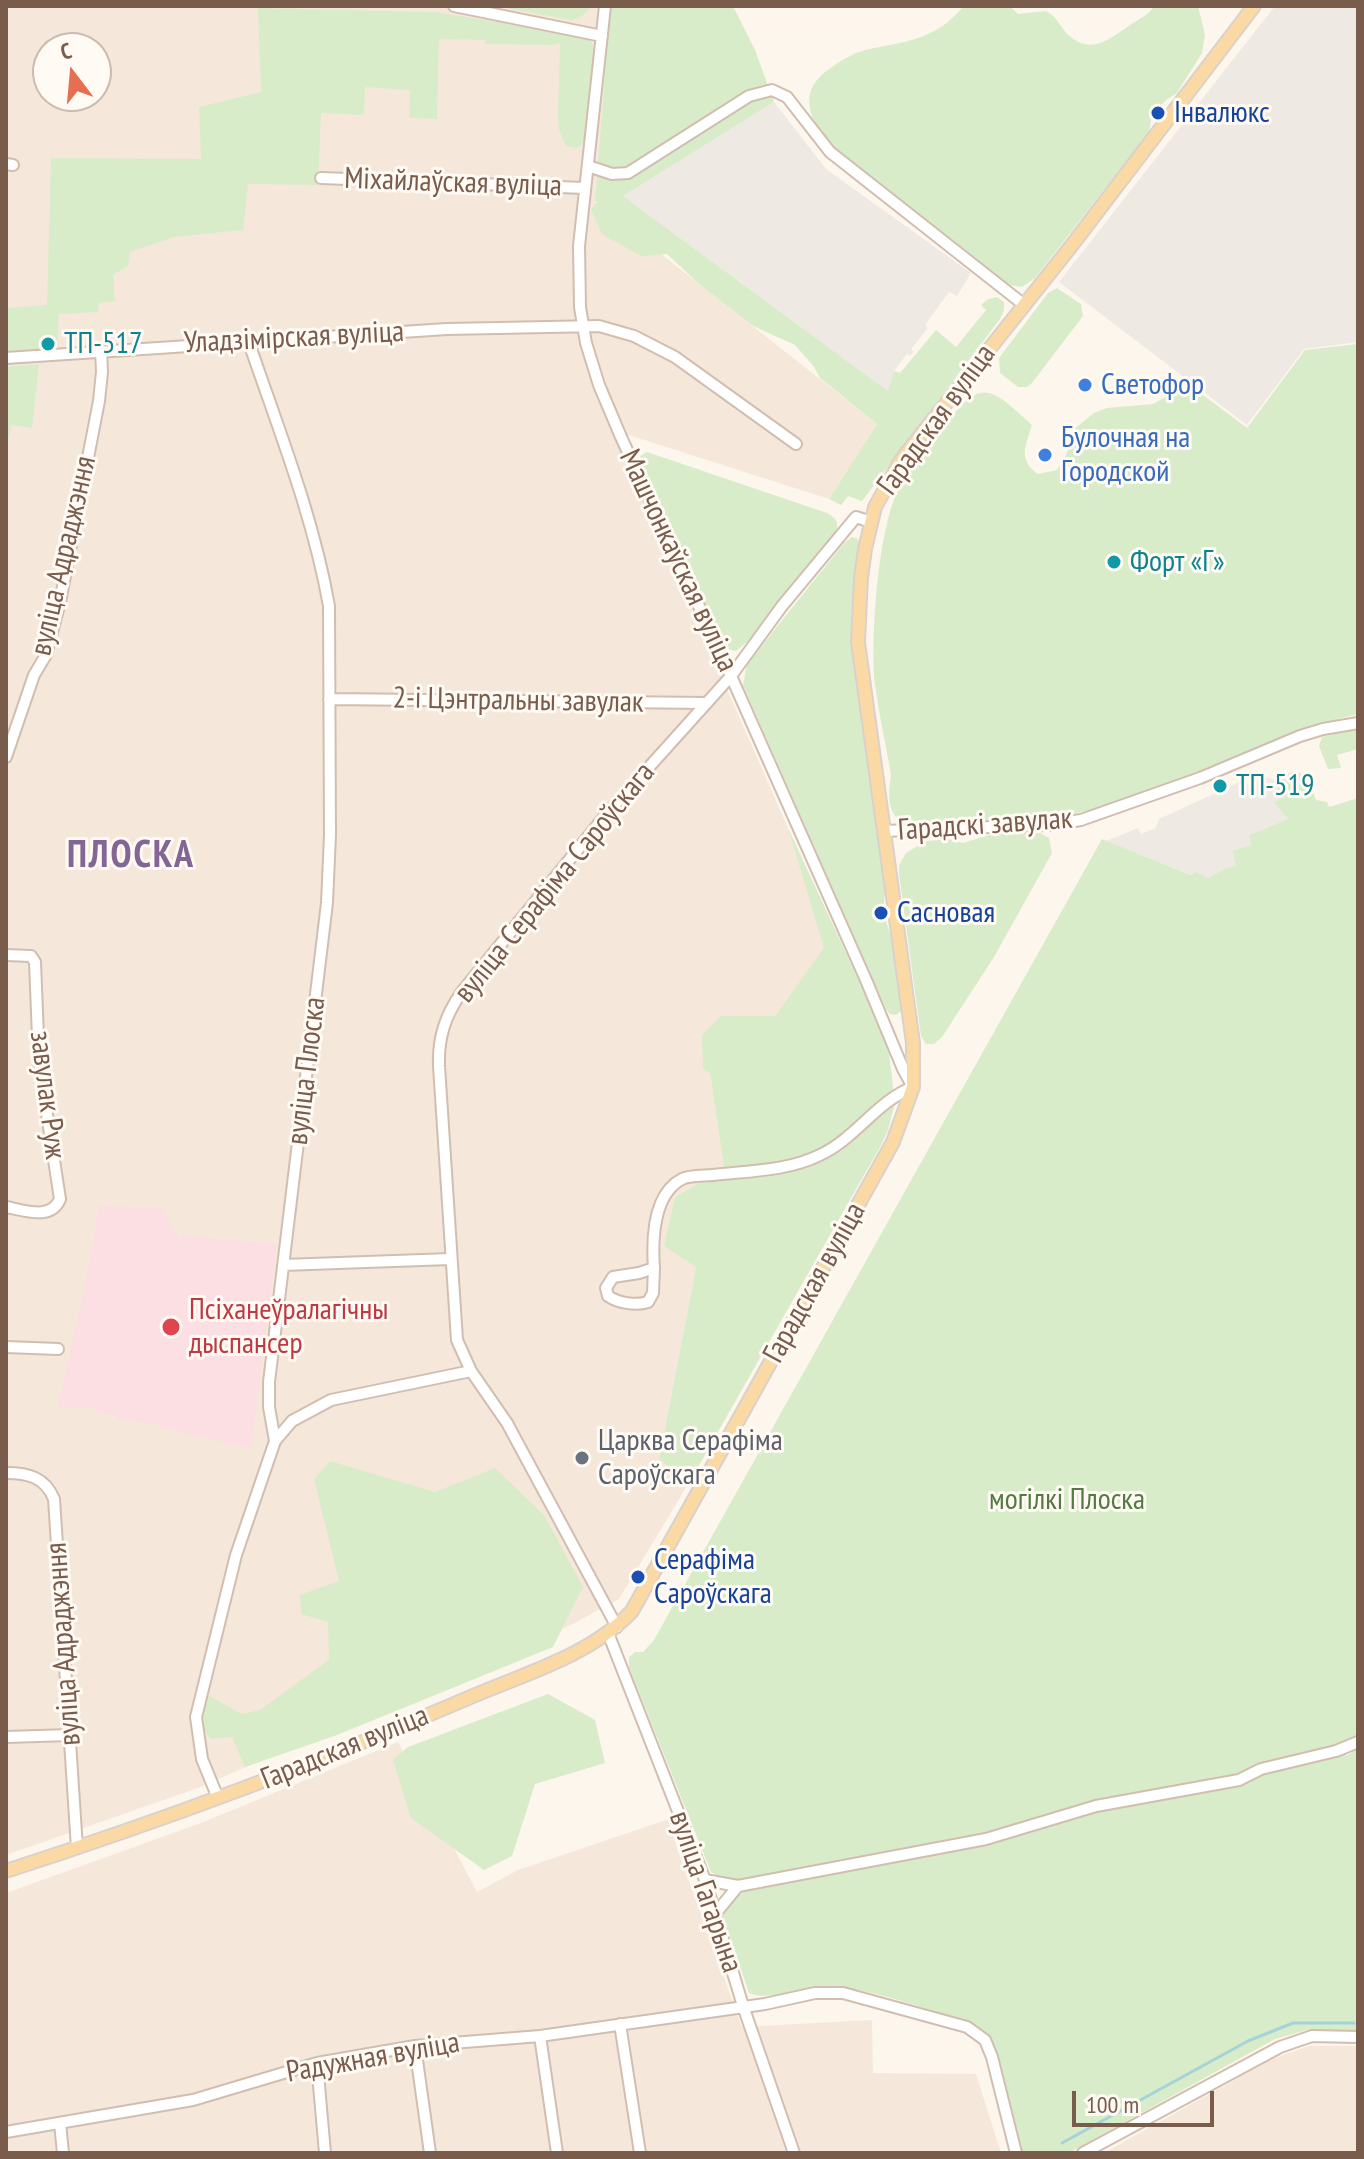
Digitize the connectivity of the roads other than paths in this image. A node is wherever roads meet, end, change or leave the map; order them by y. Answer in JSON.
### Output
{"nodes":[{"id":1,"x":454,"y":6,"type":"edge"},
{"id":2,"x":605,"y":6,"type":"edge"},
{"id":3,"x":1254,"y":6,"type":"edge"},
{"id":4,"x":602,"y":36,"type":"junction"},
{"id":5,"x":588,"y":166,"type":"junction"},
{"id":6,"x":321,"y":178,"type":"dead end"},
{"id":7,"x":585,"y":188,"type":"junction"},
{"id":8,"x":1023,"y":304,"type":"junction"},
{"id":9,"x":582,"y":325,"type":"junction"},
{"id":10,"x":248,"y":340,"type":"junction"},
{"id":11,"x":101,"y":350,"type":"junction"},
{"id":12,"x":6,"y":358,"type":"edge"},
{"id":13,"x":796,"y":444,"type":"dead end"},
{"id":14,"x":871,"y":522,"type":"junction"},
{"id":15,"x":731,"y":676,"type":"junction"},
{"id":16,"x":329,"y":699,"type":"junction"},
{"id":17,"x":707,"y":703,"type":"junction"},
{"id":18,"x":1358,"y":723,"type":"edge"},
{"id":19,"x":6,"y":757,"type":"edge"},
{"id":20,"x":883,"y":831,"type":"junction"},
{"id":21,"x":6,"y":955,"type":"edge"},
{"id":22,"x":913,"y":1087,"type":"junction"},
{"id":23,"x":6,"y":1207,"type":"edge"},
{"id":24,"x":450,"y":1259,"type":"junction"},
{"id":25,"x":283,"y":1265,"type":"junction"},
{"id":26,"x":654,"y":1268,"type":"junction"},
{"id":27,"x":6,"y":1347,"type":"edge"},
{"id":28,"x":58,"y":1349,"type":"dead end"},
{"id":29,"x":471,"y":1371,"type":"junction"},
{"id":30,"x":275,"y":1441,"type":"junction"},
{"id":31,"x":6,"y":1473,"type":"edge"},
{"id":32,"x":613,"y":1630,"type":"junction"},
{"id":33,"x":70,"y":1735,"type":"junction"},
{"id":34,"x":6,"y":1737,"type":"edge"},
{"id":35,"x":1358,"y":1742,"type":"edge"},
{"id":36,"x":218,"y":1798,"type":"junction"},
{"id":37,"x":77,"y":1848,"type":"junction"},
{"id":38,"x":6,"y":1871,"type":"edge"},
{"id":39,"x":705,"y":1880,"type":"junction"},
{"id":40,"x":738,"y":1886,"type":"junction"},
{"id":41,"x":715,"y":1914,"type":"junction"},
{"id":42,"x":743,"y":2006,"type":"junction"},
{"id":43,"x":620,"y":2024,"type":"junction"},
{"id":44,"x":540,"y":2036,"type":"junction"},
{"id":45,"x":1358,"y":2037,"type":"edge"},
{"id":46,"x":415,"y":2046,"type":"junction"},
{"id":47,"x":317,"y":2063,"type":"junction"},
{"id":48,"x":60,"y":2123,"type":"junction"},
{"id":49,"x":6,"y":2132,"type":"edge"},
{"id":50,"x":63,"y":2153,"type":"edge"},
{"id":51,"x":325,"y":2153,"type":"edge"},
{"id":52,"x":430,"y":2153,"type":"edge"},
{"id":53,"x":557,"y":2153,"type":"edge"},
{"id":54,"x":640,"y":2153,"type":"edge"},
{"id":55,"x":794,"y":2153,"type":"edge"},
{"id":56,"x":1016,"y":2153,"type":"edge"},
{"id":57,"x":1083,"y":2153,"type":"edge"}],
"edges":[{"from":1,"to":4,"type":"street"},
{"from":2,"to":4,"type":"street","name":"Машчонкаўская вуліца"},
{"from":3,"to":8,"type":"main road","name":"Гарадская вуліца"},
{"from":4,"to":5,"type":"street","name":"Машчонкаўская вуліца"},
{"from":5,"to":7,"type":"street","name":"Машчонкаўская вуліца"},
{"from":5,"to":8,"type":"street"},
{"from":6,"to":7,"type":"street","name":"Міхайлаўская вуліца"},
{"from":7,"to":9,"type":"street","name":"Машчонкаўская вуліца"},
{"from":8,"to":14,"type":"main road","name":"Гарадская вуліца"},
{"from":9,"to":10,"type":"street","name":"Уладзімірская вуліца"},
{"from":9,"to":13,"type":"street","name":"Уладзімірская вуліца"},
{"from":9,"to":15,"type":"street","name":"Машчонкаўская вуліца"},
{"from":10,"to":11,"type":"street","name":"Уладзімірская вуліца"},
{"from":10,"to":16,"type":"street","name":"вуліца Плоска"},
{"from":11,"to":12,"type":"street","name":"Уладзімірская вуліца"},
{"from":11,"to":19,"type":"street","name":"вуліца Адраджэння"},
{"from":14,"to":15,"type":"street","name":"вуліца Серафіма Сароўскага"},
{"from":14,"to":20,"type":"main road","name":"Гарадская вуліца"},
{"from":15,"to":17,"type":"street","name":"вуліца Серафіма Сароўскага"},
{"from":15,"to":22,"type":"street","name":"Машчонкаўская вуліца"},
{"from":16,"to":17,"type":"street","name":"2-і Цэнтральны завулак"},
{"from":16,"to":25,"type":"street","name":"вуліца Плоска"},
{"from":17,"to":24,"type":"street","name":"вуліца Серафіма Сароўскага"},
{"from":18,"to":20,"type":"street","name":"Гарадскі завулак"},
{"from":20,"to":22,"type":"main road","name":"Гарадская вуліца"},
{"from":21,"to":23,"type":"street","name":"завулак Руж"},
{"from":22,"to":26,"type":"street"},
{"from":22,"to":32,"type":"main road","name":"Гарадская вуліца"},
{"from":24,"to":25,"type":"street"},
{"from":24,"to":29,"type":"street","name":"вуліца Серафіма Сароўскага"},
{"from":25,"to":30,"type":"street","name":"вуліца Плоска"},
{"from":26,"to":26,"type":"street"},
{"from":27,"to":28,"type":"street"},
{"from":29,"to":30,"type":"street"},
{"from":29,"to":32,"type":"street","name":"вуліца Серафіма Сароўскага"},
{"from":30,"to":36,"type":"street","name":"вуліца Плоска"},
{"from":31,"to":33,"type":"street","name":"вуліца Адраджэння"},
{"from":32,"to":36,"type":"main road","name":"Гарадская вуліца"},
{"from":32,"to":39,"type":"street","name":"вуліца Гагарына"},
{"from":33,"to":34,"type":"street"},
{"from":33,"to":37,"type":"street","name":"вуліца Адраджэння"},
{"from":35,"to":40,"type":"street"},
{"from":36,"to":37,"type":"main road","name":"Гарадская вуліца"},
{"from":37,"to":38,"type":"main road","name":"Гарадская вуліца"},
{"from":39,"to":40,"type":"street"},
{"from":39,"to":41,"type":"street","name":"вуліца Гагарына"},
{"from":40,"to":41,"type":"street"},
{"from":41,"to":42,"type":"street","name":"вуліца Гагарына"},
{"from":42,"to":43,"type":"street","name":"Радужная вуліца"},
{"from":42,"to":55,"type":"street","name":"вуліца Гагарына"},
{"from":42,"to":56,"type":"street","name":"Радужная вуліца"},
{"from":43,"to":44,"type":"street","name":"Радужная вуліца"},
{"from":43,"to":54,"type":"street"},
{"from":44,"to":46,"type":"street","name":"Радужная вуліца"},
{"from":44,"to":53,"type":"street"},
{"from":45,"to":57,"type":"street"},
{"from":46,"to":47,"type":"street","name":"Радужная вуліца"},
{"from":46,"to":52,"type":"street"},
{"from":47,"to":48,"type":"street","name":"Радужная вуліца"},
{"from":47,"to":51,"type":"street"},
{"from":48,"to":49,"type":"street","name":"Радужная вуліца"},
{"from":48,"to":50,"type":"street"}]}
